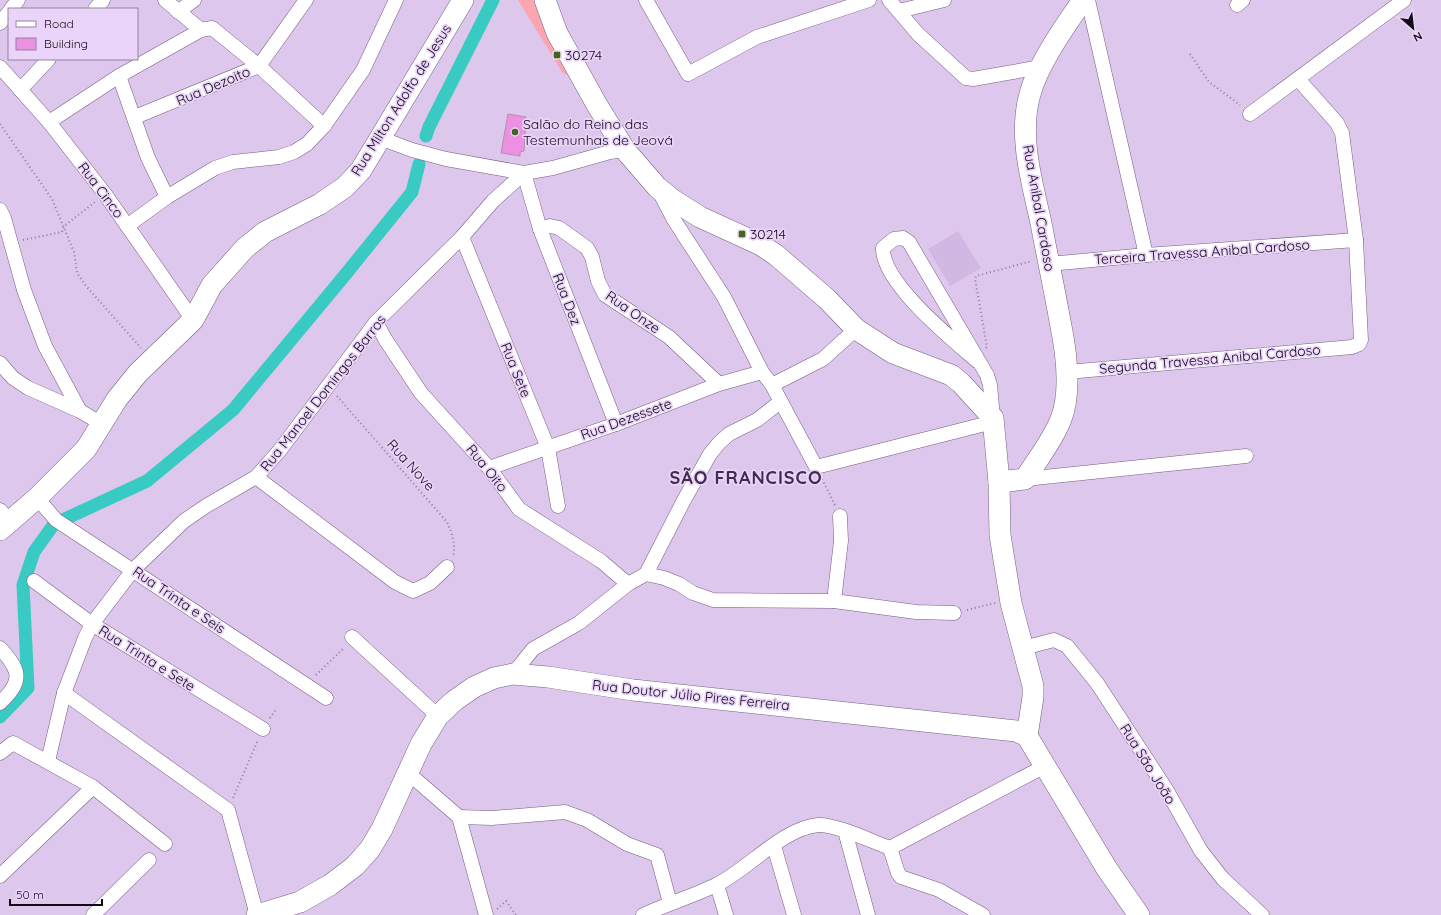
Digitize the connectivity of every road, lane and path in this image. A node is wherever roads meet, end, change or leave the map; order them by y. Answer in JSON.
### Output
{"nodes":[{"id":1,"x":18,"y":0,"type":"edge"},
{"id":2,"x":104,"y":0,"type":"edge"},
{"id":3,"x":165,"y":0,"type":"edge"},
{"id":4,"x":194,"y":0,"type":"edge"},
{"id":5,"x":306,"y":0,"type":"edge"},
{"id":6,"x":396,"y":0,"type":"edge"},
{"id":7,"x":463,"y":0,"type":"edge"},
{"id":8,"x":544,"y":0,"type":"edge"},
{"id":9,"x":646,"y":0,"type":"edge"},
{"id":10,"x":869,"y":0,"type":"edge"},
{"id":11,"x":890,"y":0,"type":"edge"},
{"id":12,"x":944,"y":0,"type":"edge"},
{"id":13,"x":1083,"y":0,"type":"edge"},
{"id":14,"x":1088,"y":0,"type":"edge"},
{"id":15,"x":1404,"y":0,"type":"edge"},
{"id":16,"x":12,"y":8,"type":"edge"},
{"id":17,"x":96,"y":8,"type":"edge"},
{"id":18,"x":178,"y":12,"type":"junction"},
{"id":19,"x":899,"y":12,"type":"junction"},
{"id":20,"x":8,"y":13,"type":"edge"},
{"id":21,"x":0,"y":23,"type":"edge"},
{"id":22,"x":207,"y":29,"type":"junction"},
{"id":23,"x":1190,"y":54,"type":"dead end"},
{"id":24,"x":48,"y":60,"type":"edge"},
{"id":25,"x":259,"y":66,"type":"junction"},
{"id":26,"x":0,"y":67,"type":"edge"},
{"id":27,"x":1041,"y":67,"type":"junction"},
{"id":28,"x":119,"y":76,"type":"junction"},
{"id":29,"x":1298,"y":78,"type":"junction"},
{"id":30,"x":20,"y":90,"type":"junction"},
{"id":31,"x":1250,"y":114,"type":"joint"},
{"id":32,"x":135,"y":117,"type":"junction"},
{"id":33,"x":49,"y":122,"type":"junction"},
{"id":34,"x":0,"y":124,"type":"edge"},
{"id":35,"x":324,"y":126,"type":"junction"},
{"id":36,"x":380,"y":138,"type":"junction"},
{"id":37,"x":625,"y":150,"type":"junction"},
{"id":38,"x":524,"y":173,"type":"junction"},
{"id":39,"x":657,"y":187,"type":"junction"},
{"id":40,"x":105,"y":194,"type":"junction"},
{"id":41,"x":167,"y":197,"type":"junction"},
{"id":42,"x":0,"y":210,"type":"edge"},
{"id":43,"x":64,"y":226,"type":"junction"},
{"id":44,"x":127,"y":226,"type":"junction"},
{"id":45,"x":540,"y":229,"type":"junction"},
{"id":46,"x":462,"y":237,"type":"junction"},
{"id":47,"x":1356,"y":240,"type":"junction"},
{"id":48,"x":10,"y":243,"type":"junction"},
{"id":49,"x":1146,"y":255,"type":"junction"},
{"id":50,"x":1049,"y":264,"type":"junction"},
{"id":51,"x":193,"y":320,"type":"junction"},
{"id":52,"x":376,"y":322,"type":"junction"},
{"id":53,"x":856,"y":329,"type":"junction"},
{"id":54,"x":151,"y":360,"type":"junction"},
{"id":55,"x":977,"y":361,"type":"junction"},
{"id":56,"x":0,"y":363,"type":"edge"},
{"id":57,"x":762,"y":372,"type":"junction"},
{"id":58,"x":1067,"y":372,"type":"junction"},
{"id":59,"x":719,"y":384,"type":"junction"},
{"id":60,"x":772,"y":385,"type":"junction"},
{"id":61,"x":328,"y":387,"type":"junction"},
{"id":62,"x":780,"y":402,"type":"junction"},
{"id":63,"x":80,"y":411,"type":"junction"},
{"id":64,"x":993,"y":420,"type":"junction"},
{"id":65,"x":102,"y":424,"type":"junction"},
{"id":66,"x":616,"y":424,"type":"junction"},
{"id":67,"x":548,"y":448,"type":"junction"},
{"id":68,"x":1246,"y":456,"type":"dead end"},
{"id":69,"x":816,"y":466,"type":"junction"},
{"id":70,"x":489,"y":468,"type":"junction"},
{"id":71,"x":256,"y":477,"type":"junction"},
{"id":72,"x":1025,"y":479,"type":"junction"},
{"id":73,"x":999,"y":482,"type":"junction"},
{"id":74,"x":37,"y":498,"type":"junction"},
{"id":75,"x":558,"y":506,"type":"dead end"},
{"id":76,"x":840,"y":516,"type":"joint"},
{"id":77,"x":3,"y":520,"type":"edge"},
{"id":78,"x":447,"y":566,"type":"joint"},
{"id":79,"x":133,"y":570,"type":"junction"},
{"id":80,"x":646,"y":574,"type":"junction"},
{"id":81,"x":34,"y":581,"type":"dead end"},
{"id":82,"x":628,"y":584,"type":"junction"},
{"id":83,"x":834,"y":602,"type":"junction"},
{"id":84,"x":1010,"y":603,"type":"junction"},
{"id":85,"x":954,"y":613,"type":"joint"},
{"id":86,"x":92,"y":624,"type":"junction"},
{"id":87,"x":352,"y":638,"type":"joint"},
{"id":88,"x":0,"y":648,"type":"edge"},
{"id":89,"x":1023,"y":648,"type":"junction"},
{"id":90,"x":514,"y":674,"type":"junction"},
{"id":91,"x":306,"y":685,"type":"junction"},
{"id":92,"x":64,"y":693,"type":"junction"},
{"id":93,"x":326,"y":698,"type":"dead end"},
{"id":94,"x":0,"y":703,"type":"edge"},
{"id":95,"x":438,"y":716,"type":"junction"},
{"id":96,"x":263,"y":729,"type":"joint"},
{"id":97,"x":1027,"y":736,"type":"junction"},
{"id":98,"x":0,"y":753,"type":"edge"},
{"id":99,"x":48,"y":761,"type":"junction"},
{"id":100,"x":1045,"y":766,"type":"junction"},
{"id":101,"x":407,"y":772,"type":"junction"},
{"id":102,"x":93,"y":787,"type":"junction"},
{"id":103,"x":228,"y":810,"type":"junction"},
{"id":104,"x":459,"y":817,"type":"junction"},
{"id":105,"x":845,"y":831,"type":"junction"},
{"id":106,"x":165,"y":844,"type":"dead end"},
{"id":107,"x":774,"y":846,"type":"junction"},
{"id":108,"x":890,"y":848,"type":"junction"},
{"id":109,"x":149,"y":860,"type":"dead end"},
{"id":110,"x":0,"y":876,"type":"edge"},
{"id":111,"x":717,"y":885,"type":"junction"},
{"id":112,"x":670,"y":903,"type":"junction"},
{"id":113,"x":490,"y":913,"type":"edge"},
{"id":114,"x":651,"y":913,"type":"edge"},
{"id":115,"x":94,"y":915,"type":"edge"},
{"id":116,"x":257,"y":915,"type":"edge"},
{"id":117,"x":516,"y":915,"type":"edge"},
{"id":118,"x":726,"y":915,"type":"edge"},
{"id":119,"x":794,"y":915,"type":"edge"},
{"id":120,"x":868,"y":915,"type":"edge"},
{"id":121,"x":983,"y":915,"type":"edge"},
{"id":122,"x":1139,"y":915,"type":"edge"},
{"id":123,"x":1262,"y":915,"type":"edge"}],
"edges":[{"from":1,"to":16,"type":"street"},
{"from":2,"to":17,"type":"street"},
{"from":3,"to":18,"type":"street"},
{"from":4,"to":18,"type":"street"},
{"from":5,"to":25,"type":"street","name":"Rua Dezoito"},
{"from":6,"to":35,"type":"street"},
{"from":7,"to":36,"type":"street","name":"Rua Milton Adolfo de Jesus"},
{"from":8,"to":37,"type":"street"},
{"from":9,"to":10,"type":"street"},
{"from":11,"to":19,"type":"street"},
{"from":12,"to":19,"type":"street"},
{"from":13,"to":27,"type":"street","name":"Rua Anibal Cardoso"},
{"from":14,"to":49,"type":"street"},
{"from":15,"to":29,"type":"street"},
{"from":18,"to":22,"type":"street"},
{"from":19,"to":27,"type":"street"},
{"from":20,"to":21,"type":"street"},
{"from":22,"to":25,"type":"street"},
{"from":22,"to":28,"type":"street"},
{"from":23,"to":31,"type":"path"},
{"from":24,"to":30,"type":"street"},
{"from":25,"to":32,"type":"street","name":"Rua Dezoito"},
{"from":25,"to":35,"type":"street"},
{"from":26,"to":30,"type":"street","name":"Rua Cinco"},
{"from":27,"to":50,"type":"street","name":"Rua Anibal Cardoso"},
{"from":28,"to":32,"type":"street"},
{"from":28,"to":33,"type":"street"},
{"from":29,"to":31,"type":"street"},
{"from":29,"to":47,"type":"street"},
{"from":30,"to":33,"type":"street","name":"Rua Cinco"},
{"from":32,"to":41,"type":"street"},
{"from":33,"to":40,"type":"street","name":"Rua Cinco"},
{"from":34,"to":43,"type":"path"},
{"from":35,"to":41,"type":"street"},
{"from":36,"to":38,"type":"street"},
{"from":36,"to":51,"type":"street","name":"Rua Milton Adolfo de Jesus"},
{"from":37,"to":38,"type":"street"},
{"from":37,"to":39,"type":"street"},
{"from":38,"to":45,"type":"street","name":"Rua Dez"},
{"from":38,"to":46,"type":"street","name":"Rua Manoel Domingos Barros"},
{"from":39,"to":53,"type":"street"},
{"from":39,"to":57,"type":"street"},
{"from":40,"to":43,"type":"path"},
{"from":40,"to":44,"type":"street","name":"Rua Cinco"},
{"from":41,"to":44,"type":"street"},
{"from":42,"to":48,"type":"street"},
{"from":43,"to":48,"type":"path"},
{"from":43,"to":54,"type":"path"},
{"from":44,"to":51,"type":"street","name":"Rua Cinco"},
{"from":45,"to":59,"type":"street","name":"Rua Onze"},
{"from":45,"to":66,"type":"street","name":"Rua Dez"},
{"from":46,"to":52,"type":"street","name":"Rua Manoel Domingos Barros"},
{"from":46,"to":67,"type":"street","name":"Rua Sete"},
{"from":47,"to":49,"type":"street","name":"Terceira Travessa Anibal Cardoso"},
{"from":47,"to":58,"type":"street","name":"Segunda Travessa Anibal Cardoso"},
{"from":48,"to":63,"type":"street"},
{"from":49,"to":50,"type":"street","name":"Terceira Travessa Anibal Cardoso"},
{"from":50,"to":55,"type":"path"},
{"from":50,"to":58,"type":"street","name":"Rua Anibal Cardoso"},
{"from":51,"to":54,"type":"street","name":"Rua Milton Adolfo de Jesus"},
{"from":52,"to":61,"type":"street","name":"Rua Manoel Domingos Barros"},
{"from":52,"to":70,"type":"street","name":"Rua Oito"},
{"from":53,"to":60,"type":"street"},
{"from":53,"to":64,"type":"street"},
{"from":54,"to":65,"type":"street","name":"Rua Milton Adolfo de Jesus"},
{"from":55,"to":55,"type":"street"},
{"from":55,"to":64,"type":"street"},
{"from":56,"to":63,"type":"street"},
{"from":57,"to":59,"type":"street","name":"Rua Dezessete"},
{"from":57,"to":60,"type":"street"},
{"from":58,"to":72,"type":"street","name":"Rua Anibal Cardoso"},
{"from":59,"to":66,"type":"street","name":"Rua Dezessete"},
{"from":60,"to":62,"type":"street"},
{"from":61,"to":71,"type":"street","name":"Rua Manoel Domingos Barros"},
{"from":61,"to":78,"type":"path","name":"Rua Nove"},
{"from":62,"to":69,"type":"street"},
{"from":62,"to":80,"type":"street"},
{"from":63,"to":65,"type":"street"},
{"from":64,"to":69,"type":"street"},
{"from":64,"to":73,"type":"street"},
{"from":65,"to":74,"type":"street","name":"Rua Milton Adolfo de Jesus"},
{"from":66,"to":67,"type":"street","name":"Rua Dezessete"},
{"from":67,"to":70,"type":"street","name":"Rua Dezessete"},
{"from":67,"to":75,"type":"street","name":"Rua Sete"},
{"from":68,"to":72,"type":"street"},
{"from":69,"to":76,"type":"path"},
{"from":70,"to":82,"type":"street","name":"Rua Oito"},
{"from":71,"to":78,"type":"street"},
{"from":71,"to":79,"type":"street","name":"Rua Manoel Domingos Barros"},
{"from":72,"to":73,"type":"street"},
{"from":73,"to":84,"type":"street"},
{"from":74,"to":77,"type":"street","name":"Rua Milton Adolfo de Jesus"},
{"from":74,"to":79,"type":"street","name":"Rua Trinta e Seis"},
{"from":76,"to":83,"type":"street"},
{"from":79,"to":86,"type":"street","name":"Rua Manoel Domingos Barros"},
{"from":79,"to":91,"type":"street","name":"Rua Trinta e Seis"},
{"from":80,"to":82,"type":"street"},
{"from":80,"to":83,"type":"street"},
{"from":81,"to":86,"type":"street","name":"Rua Trinta e Sete"},
{"from":82,"to":90,"type":"street"},
{"from":83,"to":85,"type":"street"},
{"from":84,"to":85,"type":"path"},
{"from":84,"to":89,"type":"street"},
{"from":86,"to":92,"type":"street","name":"Rua Manoel Domingos Barros"},
{"from":86,"to":96,"type":"street","name":"Rua Trinta e Sete"},
{"from":87,"to":91,"type":"path"},
{"from":87,"to":95,"type":"street"},
{"from":88,"to":94,"type":"street"},
{"from":89,"to":97,"type":"street"},
{"from":89,"to":123,"type":"street","name":"Rua São João"},
{"from":90,"to":95,"type":"street","name":"Rua Doutor Júlio Pires Ferreira"},
{"from":90,"to":97,"type":"street","name":"Rua Doutor Júlio Pires Ferreira"},
{"from":91,"to":93,"type":"street","name":"Rua Trinta e Seis"},
{"from":92,"to":99,"type":"street","name":"Rua Manoel Domingos Barros"},
{"from":92,"to":103,"type":"street"},
{"from":95,"to":101,"type":"street","name":"Rua Doutor Júlio Pires Ferreira"},
{"from":96,"to":103,"type":"path"},
{"from":97,"to":100,"type":"street"},
{"from":98,"to":99,"type":"street"},
{"from":99,"to":102,"type":"street"},
{"from":100,"to":108,"type":"street"},
{"from":100,"to":122,"type":"street"},
{"from":101,"to":104,"type":"street"},
{"from":101,"to":116,"type":"street","name":"Rua Doutor Júlio Pires Ferreira"},
{"from":102,"to":106,"type":"street"},
{"from":102,"to":110,"type":"street"},
{"from":103,"to":116,"type":"street"},
{"from":104,"to":112,"type":"street"},
{"from":104,"to":113,"type":"street"},
{"from":105,"to":107,"type":"street"},
{"from":105,"to":108,"type":"street"},
{"from":105,"to":120,"type":"street"},
{"from":107,"to":111,"type":"street"},
{"from":107,"to":119,"type":"street"},
{"from":108,"to":121,"type":"street"},
{"from":109,"to":115,"type":"street"},
{"from":111,"to":112,"type":"street"},
{"from":111,"to":118,"type":"street"},
{"from":112,"to":114,"type":"street"},
{"from":113,"to":117,"type":"path"}]}
